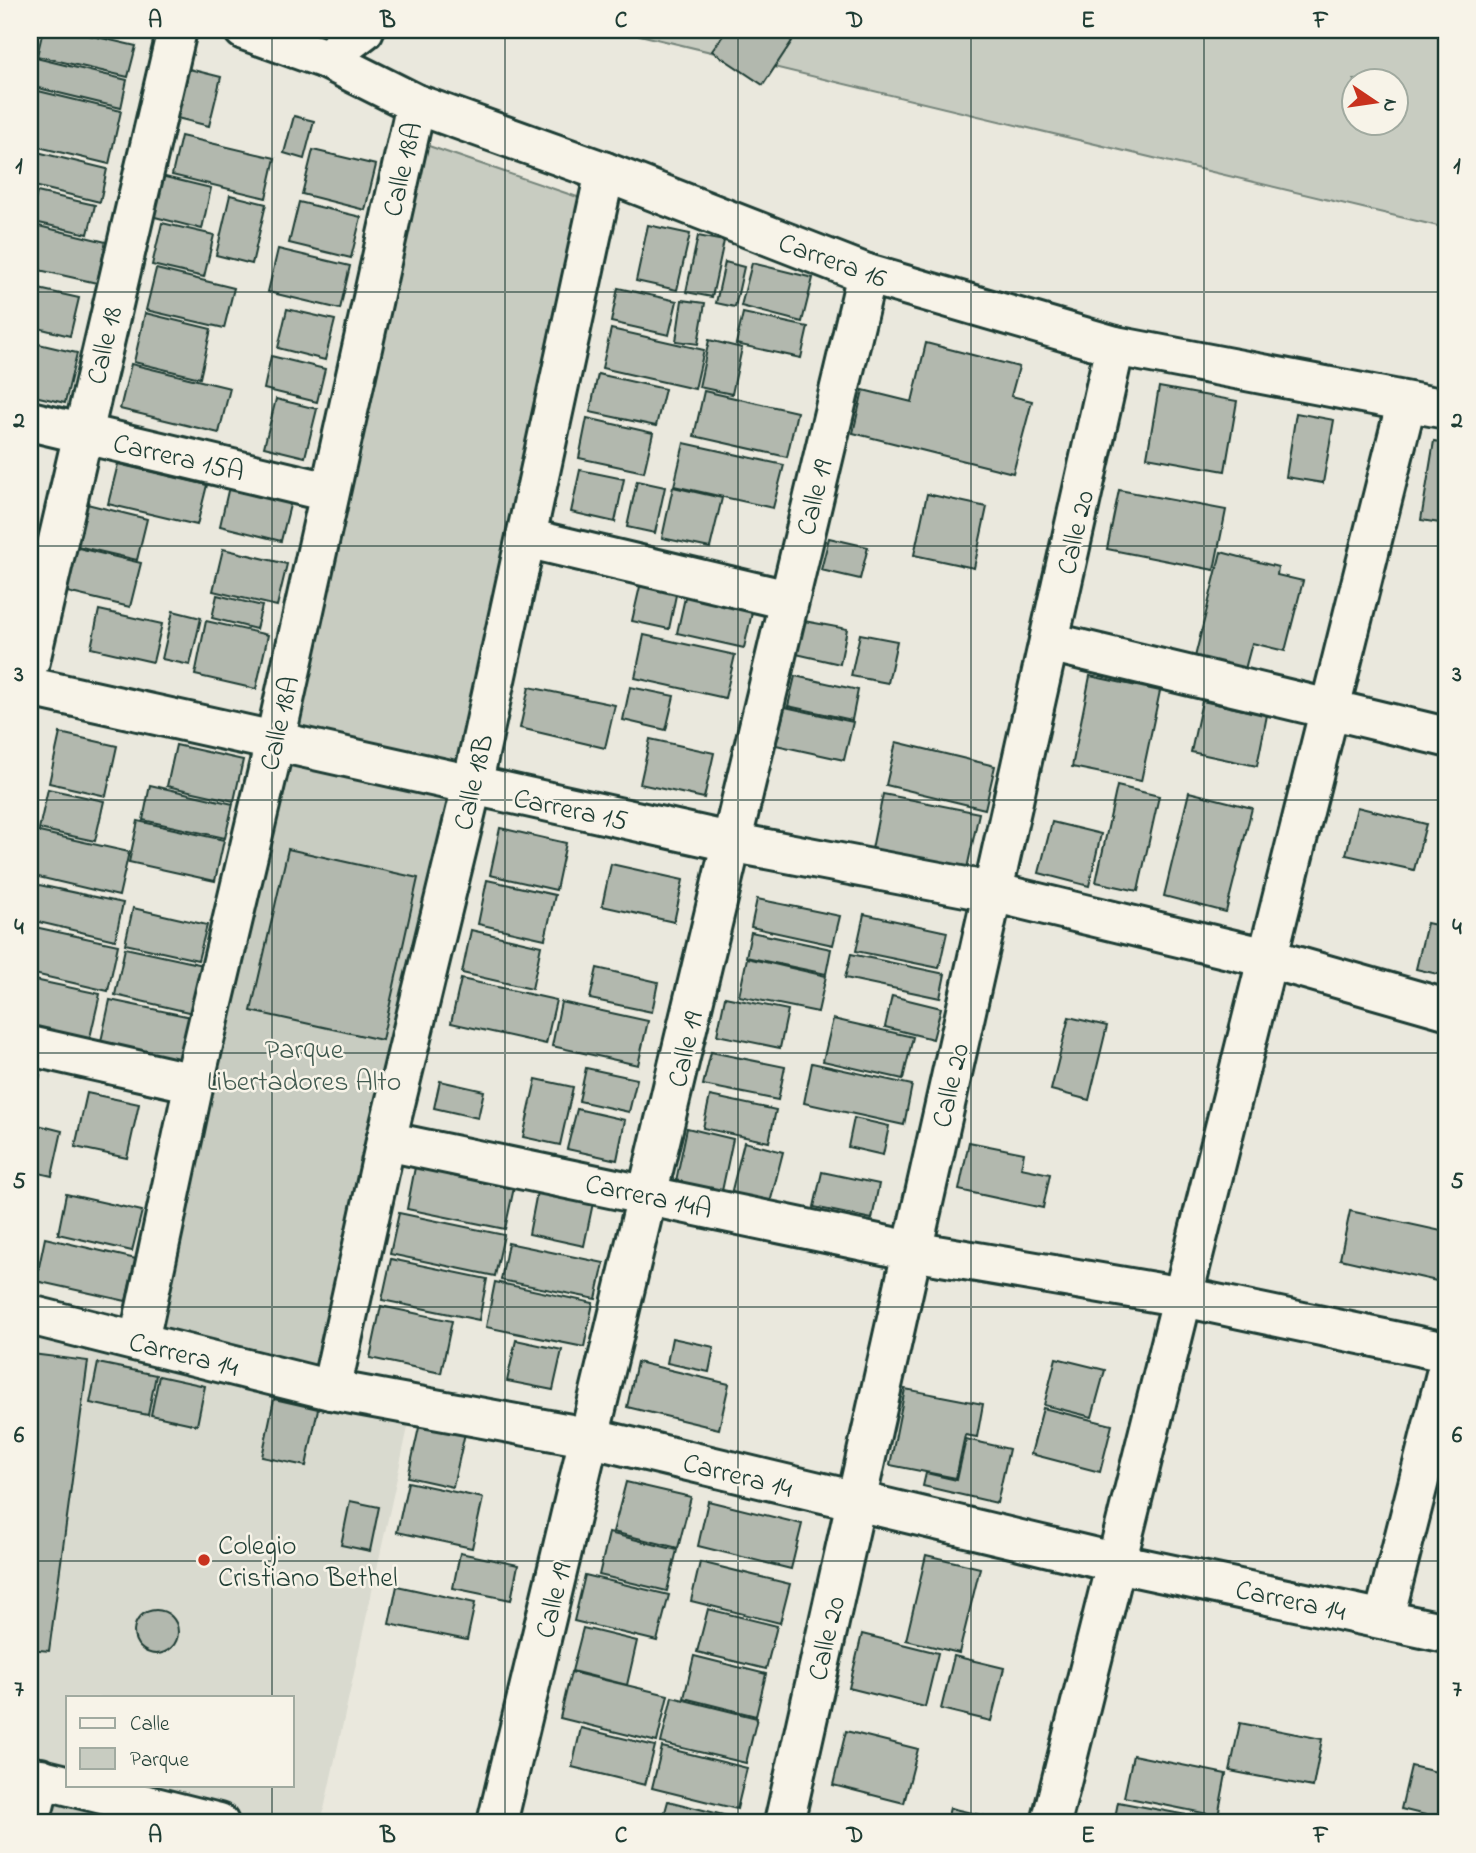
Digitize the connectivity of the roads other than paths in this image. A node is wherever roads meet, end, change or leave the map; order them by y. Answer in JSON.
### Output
{"nodes":[{"id":1,"x":177,"y":30,"type":"edge"},
{"id":2,"x":244,"y":30,"type":"edge"},
{"id":3,"x":364,"y":30,"type":"edge"},
{"id":4,"x":326,"y":59,"type":"junction"},
{"id":5,"x":416,"y":104,"type":"junction"},
{"id":6,"x":605,"y":172,"type":"junction"},
{"id":7,"x":867,"y":274,"type":"junction"},
{"id":8,"x":1115,"y":346,"type":"junction"},
{"id":9,"x":1406,"y":404,"type":"junction"},
{"id":10,"x":1446,"y":409,"type":"edge"},
{"id":11,"x":30,"y":421,"type":"edge"},
{"id":12,"x":82,"y":433,"type":"junction"},
{"id":13,"x":328,"y":492,"type":"junction"},
{"id":14,"x":526,"y":538,"type":"junction"},
{"id":15,"x":788,"y":600,"type":"junction"},
{"id":16,"x":1049,"y":642,"type":"junction"},
{"id":17,"x":30,"y":661,"type":"edge"},
{"id":18,"x":30,"y":687,"type":"edge"},
{"id":19,"x":1330,"y":707,"type":"junction"},
{"id":20,"x":1446,"y":737,"type":"edge"},
{"id":21,"x":275,"y":741,"type":"junction"},
{"id":22,"x":472,"y":786,"type":"junction"},
{"id":23,"x":730,"y":842,"type":"junction"},
{"id":24,"x":992,"y":892,"type":"junction"},
{"id":25,"x":1267,"y":958,"type":"junction"},
{"id":26,"x":1446,"y":1009,"type":"edge"},
{"id":27,"x":30,"y":1046,"type":"edge"},
{"id":28,"x":194,"y":1083,"type":"junction"},
{"id":29,"x":386,"y":1141,"type":"junction"},
{"id":30,"x":651,"y":1195,"type":"junction"},
{"id":31,"x":912,"y":1251,"type":"junction"},
{"id":32,"x":1183,"y":1297,"type":"junction"},
{"id":33,"x":30,"y":1315,"type":"edge"},
{"id":34,"x":139,"y":1341,"type":"junction"},
{"id":35,"x":1446,"y":1352,"type":"edge"},
{"id":36,"x":1446,"y":1374,"type":"edge"},
{"id":37,"x":331,"y":1390,"type":"junction"},
{"id":38,"x":592,"y":1438,"type":"junction"},
{"id":39,"x":856,"y":1502,"type":"junction"},
{"id":40,"x":1117,"y":1563,"type":"junction"},
{"id":41,"x":1384,"y":1618,"type":"junction"},
{"id":42,"x":1446,"y":1633,"type":"edge"},
{"id":43,"x":35,"y":1777,"type":"edge"},
{"id":44,"x":66,"y":1785,"type":"edge"},
{"id":45,"x":71,"y":1786,"type":"edge"},
{"id":46,"x":30,"y":1823,"type":"edge"},
{"id":47,"x":219,"y":1823,"type":"edge"},
{"id":48,"x":497,"y":1823,"type":"edge"},
{"id":49,"x":784,"y":1823,"type":"edge"},
{"id":50,"x":1051,"y":1823,"type":"edge"}],
"edges":[{"from":1,"to":12,"type":"street","name":"Calle 18"},
{"from":2,"to":4,"type":"street","name":"Carrera 16"},
{"from":3,"to":4,"type":"street"},
{"from":4,"to":5,"type":"street","name":"Carrera 16"},
{"from":5,"to":6,"type":"street","name":"Carrera 16"},
{"from":5,"to":13,"type":"street","name":"Calle 18A"},
{"from":6,"to":7,"type":"street","name":"Carrera 16"},
{"from":6,"to":14,"type":"street","name":"Calle 18B"},
{"from":7,"to":8,"type":"street","name":"Carrera 16"},
{"from":7,"to":15,"type":"street","name":"Calle 19"},
{"from":8,"to":9,"type":"street","name":"Carrera 16"},
{"from":8,"to":16,"type":"street","name":"Calle 20"},
{"from":9,"to":10,"type":"street","name":"Carrera 16"},
{"from":9,"to":19,"type":"street"},
{"from":11,"to":12,"type":"street","name":"Carrera 15A"},
{"from":12,"to":13,"type":"street","name":"Carrera 15A"},
{"from":12,"to":17,"type":"street","name":"Calle 18"},
{"from":13,"to":21,"type":"street","name":"Calle 18A"},
{"from":14,"to":15,"type":"street"},
{"from":14,"to":22,"type":"street","name":"Calle 18B"},
{"from":15,"to":23,"type":"street","name":"Calle 19"},
{"from":16,"to":19,"type":"street"},
{"from":16,"to":24,"type":"street","name":"Calle 20"},
{"from":18,"to":21,"type":"street","name":"Carrera 15"},
{"from":19,"to":20,"type":"street"},
{"from":19,"to":25,"type":"street"},
{"from":21,"to":22,"type":"street","name":"Carrera 15"},
{"from":21,"to":28,"type":"street","name":"Calle 18A"},
{"from":22,"to":23,"type":"street","name":"Carrera 15"},
{"from":22,"to":29,"type":"street","name":"Calle 18B"},
{"from":23,"to":24,"type":"street","name":"Carrera 15"},
{"from":23,"to":30,"type":"street","name":"Calle 19"},
{"from":24,"to":25,"type":"street","name":"Carrera 15"},
{"from":24,"to":31,"type":"street","name":"Calle 20"},
{"from":25,"to":26,"type":"street","name":"Carrera 15"},
{"from":25,"to":32,"type":"street"},
{"from":27,"to":28,"type":"street"},
{"from":28,"to":34,"type":"street","name":"Calle 18A"},
{"from":29,"to":30,"type":"street","name":"Carrera 14A"},
{"from":29,"to":37,"type":"street","name":"Calle 18B"},
{"from":30,"to":31,"type":"street","name":"Carrera 14A"},
{"from":30,"to":38,"type":"street","name":"Calle 19"},
{"from":31,"to":32,"type":"street","name":"Carrera 14A"},
{"from":31,"to":39,"type":"street","name":"Calle 20"},
{"from":32,"to":35,"type":"street","name":"Carrera 14A"},
{"from":32,"to":40,"type":"street"},
{"from":33,"to":34,"type":"street","name":"Carrera 14"},
{"from":34,"to":37,"type":"street","name":"Carrera 14"},
{"from":36,"to":41,"type":"street"},
{"from":37,"to":38,"type":"street","name":"Carrera 14"},
{"from":38,"to":39,"type":"street","name":"Carrera 14"},
{"from":38,"to":48,"type":"street","name":"Calle 19"},
{"from":39,"to":40,"type":"street","name":"Carrera 14"},
{"from":39,"to":49,"type":"street","name":"Calle 20"},
{"from":40,"to":41,"type":"street","name":"Carrera 14"},
{"from":40,"to":50,"type":"street"},
{"from":41,"to":42,"type":"street","name":"Carrera 14"},
{"from":43,"to":44,"type":"street"},
{"from":43,"to":46,"type":"street"},
{"from":45,"to":47,"type":"street"}]}
